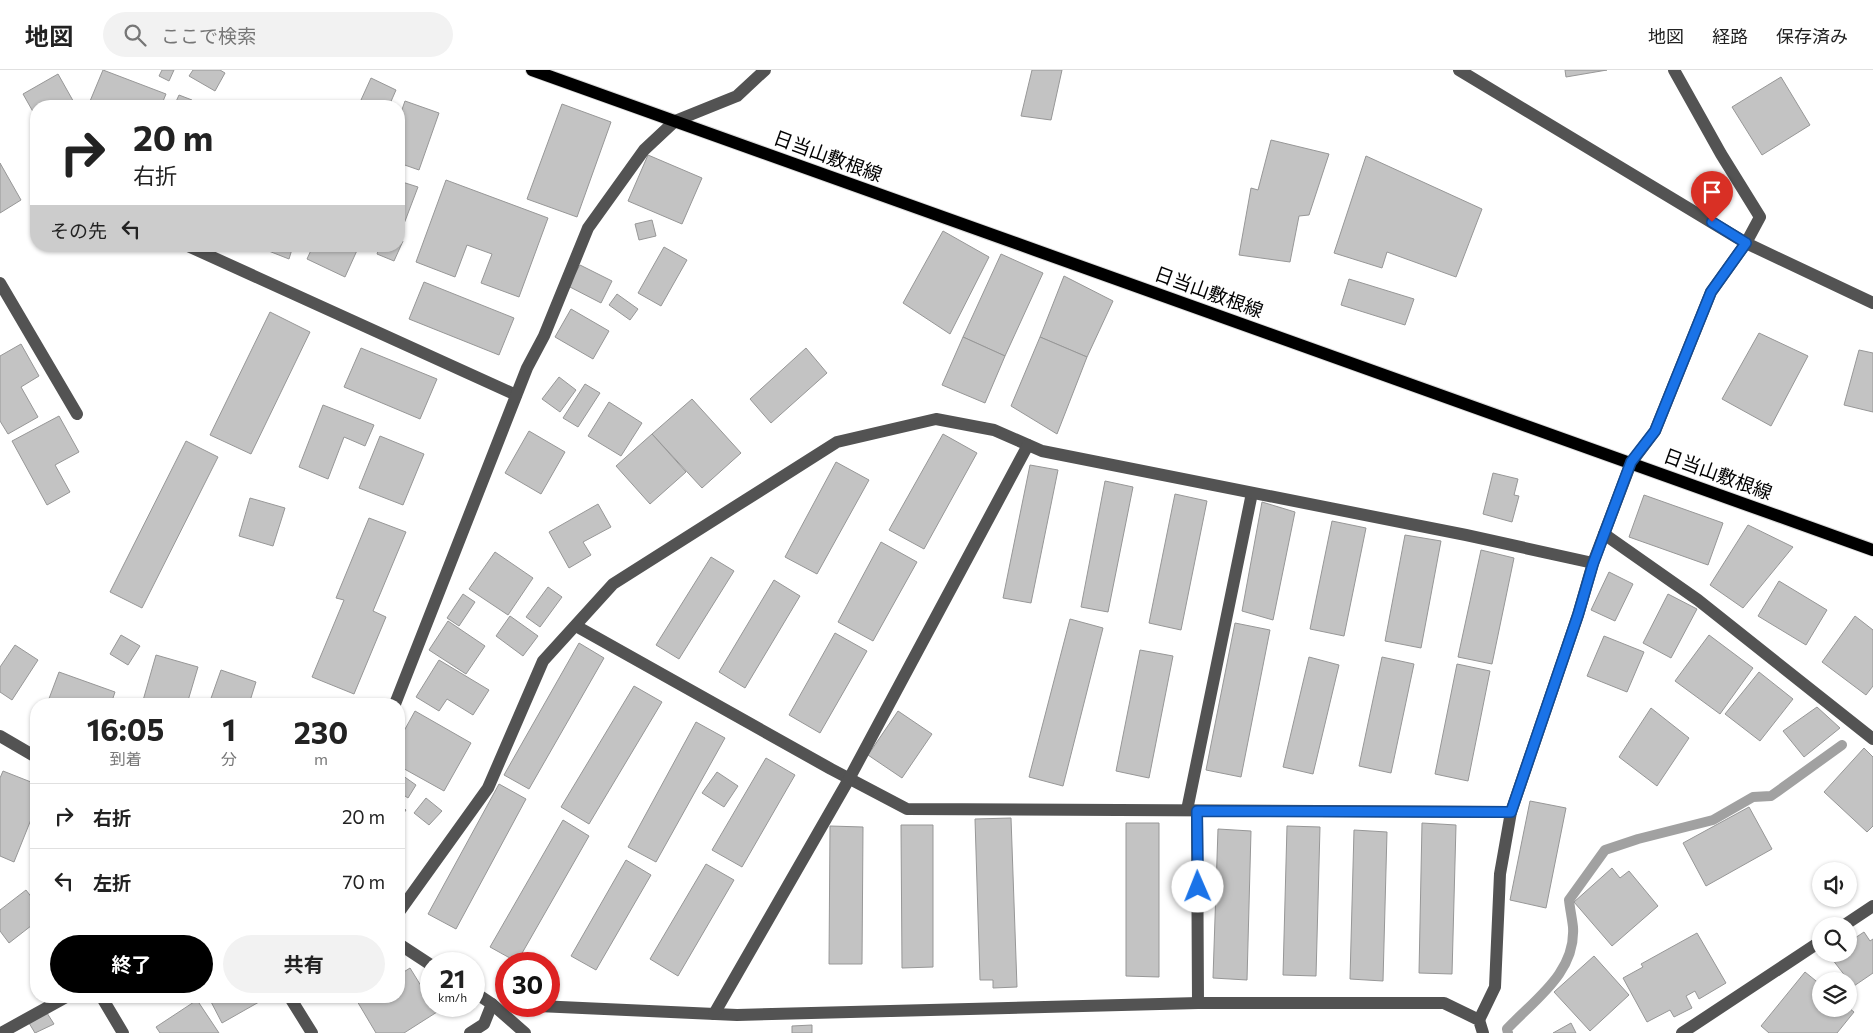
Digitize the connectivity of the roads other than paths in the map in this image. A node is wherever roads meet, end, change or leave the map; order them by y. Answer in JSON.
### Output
{"nodes":[{"id":1,"x":532,"y":70,"type":"edge"},
{"id":2,"x":765,"y":70,"type":"edge"},
{"id":3,"x":1459,"y":70,"type":"edge"},
{"id":4,"x":1674,"y":70,"type":"edge"},
{"id":5,"x":675,"y":121,"type":"junction"},
{"id":6,"x":1746,"y":243,"type":"junction"},
{"id":7,"x":201,"y":252,"type":"edge"},
{"id":8,"x":0,"y":282,"type":"edge"},
{"id":9,"x":1873,"y":303,"type":"edge"},
{"id":10,"x":516,"y":395,"type":"junction"},
{"id":11,"x":77,"y":414,"type":"dead end"},
{"id":12,"x":1028,"y":445,"type":"junction"},
{"id":13,"x":1631,"y":462,"type":"junction"},
{"id":14,"x":1252,"y":493,"type":"junction"},
{"id":15,"x":1604,"y":534,"type":"junction"},
{"id":16,"x":1873,"y":550,"type":"edge"},
{"id":17,"x":1593,"y":564,"type":"junction"},
{"id":18,"x":576,"y":626,"type":"junction"},
{"id":19,"x":397,"y":698,"type":"edge"},
{"id":20,"x":0,"y":736,"type":"edge"},
{"id":21,"x":1873,"y":739,"type":"edge"},
{"id":22,"x":30,"y":754,"type":"edge"},
{"id":23,"x":849,"y":779,"type":"junction"},
{"id":24,"x":1192,"y":810,"type":"junction"},
{"id":25,"x":1511,"y":812,"type":"junction"},
{"id":26,"x":405,"y":904,"type":"edge"},
{"id":27,"x":1873,"y":906,"type":"edge"},
{"id":28,"x":1857,"y":917,"type":"edge"},
{"id":29,"x":1812,"y":947,"type":"edge"},
{"id":30,"x":405,"y":948,"type":"edge"},
{"id":31,"x":420,"y":958,"type":"edge"},
{"id":32,"x":485,"y":999,"type":"edge"},
{"id":33,"x":55,"y":1003,"type":"edge"},
{"id":34,"x":105,"y":1003,"type":"edge"},
{"id":35,"x":293,"y":1003,"type":"edge"},
{"id":36,"x":1198,"y":1003,"type":"junction"},
{"id":37,"x":492,"y":1004,"type":"junction"},
{"id":38,"x":495,"y":1004,"type":"edge"},
{"id":39,"x":560,"y":1007,"type":"edge"},
{"id":40,"x":714,"y":1014,"type":"junction"},
{"id":41,"x":1479,"y":1020,"type":"junction"},
{"id":42,"x":1,"y":1033,"type":"edge"},
{"id":43,"x":123,"y":1033,"type":"edge"},
{"id":44,"x":312,"y":1033,"type":"edge"},
{"id":45,"x":470,"y":1033,"type":"edge"},
{"id":46,"x":525,"y":1033,"type":"edge"},
{"id":47,"x":1483,"y":1033,"type":"edge"},
{"id":48,"x":1682,"y":1033,"type":"edge"}],
"edges":[{"from":1,"to":5,"type":"main road","name":"日当山敷根線"},
{"from":2,"to":5,"type":"street"},
{"from":3,"to":6,"type":"street"},
{"from":4,"to":6,"type":"street"},
{"from":5,"to":10,"type":"street"},
{"from":5,"to":13,"type":"main road","name":"日当山敷根線"},
{"from":6,"to":9,"type":"street"},
{"from":6,"to":13,"type":"street"},
{"from":7,"to":10,"type":"street"},
{"from":8,"to":11,"type":"street"},
{"from":10,"to":19,"type":"street"},
{"from":12,"to":14,"type":"street"},
{"from":12,"to":18,"type":"street"},
{"from":12,"to":23,"type":"street"},
{"from":13,"to":15,"type":"street"},
{"from":13,"to":16,"type":"main road","name":"日当山敷根線"},
{"from":14,"to":17,"type":"street"},
{"from":14,"to":24,"type":"street"},
{"from":15,"to":17,"type":"street"},
{"from":15,"to":21,"type":"street"},
{"from":17,"to":25,"type":"street"},
{"from":18,"to":23,"type":"street"},
{"from":18,"to":26,"type":"street"},
{"from":20,"to":22,"type":"street"},
{"from":23,"to":24,"type":"street"},
{"from":23,"to":40,"type":"street"},
{"from":24,"to":25,"type":"street"},
{"from":24,"to":36,"type":"street"},
{"from":25,"to":41,"type":"street"},
{"from":27,"to":28,"type":"street"},
{"from":29,"to":48,"type":"street"},
{"from":30,"to":31,"type":"street"},
{"from":32,"to":37,"type":"street"},
{"from":33,"to":42,"type":"street"},
{"from":34,"to":43,"type":"street"},
{"from":35,"to":44,"type":"street"},
{"from":36,"to":40,"type":"street"},
{"from":36,"to":41,"type":"street"},
{"from":37,"to":38,"type":"street"},
{"from":37,"to":45,"type":"street"},
{"from":37,"to":46,"type":"street"},
{"from":39,"to":40,"type":"street"},
{"from":41,"to":47,"type":"street"}]}
